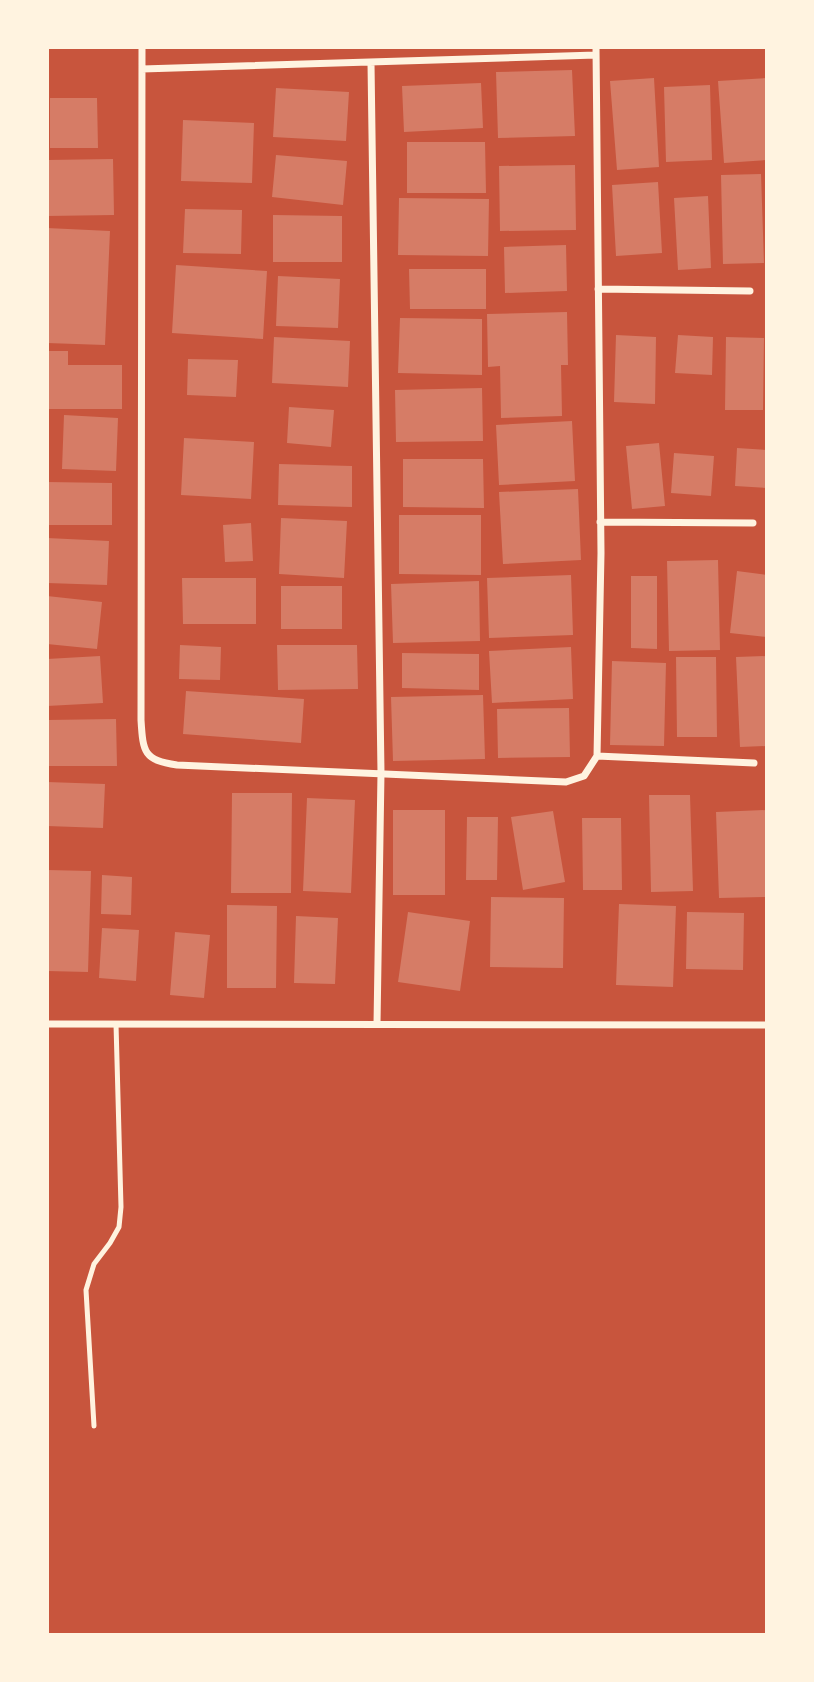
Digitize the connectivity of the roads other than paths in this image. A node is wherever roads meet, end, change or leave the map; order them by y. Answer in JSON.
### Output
{"nodes":[{"id":1,"x":142,"y":47,"type":"edge"},
{"id":2,"x":596,"y":51,"type":"edge"},
{"id":3,"x":371,"y":63,"type":"junction"},
{"id":4,"x":142,"y":69,"type":"junction"},
{"id":5,"x":598,"y":289,"type":"junction"},
{"id":6,"x":750,"y":291,"type":"dead end"},
{"id":7,"x":600,"y":522,"type":"junction"},
{"id":8,"x":752,"y":523,"type":"dead end"},
{"id":9,"x":597,"y":756,"type":"junction"},
{"id":10,"x":754,"y":763,"type":"dead end"},
{"id":11,"x":381,"y":774,"type":"junction"},
{"id":12,"x":47,"y":1024,"type":"edge"},
{"id":13,"x":116,"y":1024,"type":"junction"},
{"id":14,"x":377,"y":1024,"type":"junction"},
{"id":15,"x":767,"y":1025,"type":"edge"},
{"id":16,"x":94,"y":1426,"type":"dead end"}],
"edges":[{"from":1,"to":4,"type":"street"},
{"from":2,"to":3,"type":"street"},
{"from":2,"to":5,"type":"street"},
{"from":3,"to":4,"type":"street"},
{"from":3,"to":11,"type":"street"},
{"from":4,"to":11,"type":"street"},
{"from":5,"to":6,"type":"street"},
{"from":5,"to":7,"type":"street"},
{"from":7,"to":8,"type":"street"},
{"from":7,"to":9,"type":"street"},
{"from":9,"to":10,"type":"street"},
{"from":9,"to":11,"type":"street"},
{"from":11,"to":14,"type":"street"},
{"from":12,"to":13,"type":"street"},
{"from":13,"to":14,"type":"street"},
{"from":13,"to":16,"type":"lane"},
{"from":14,"to":15,"type":"street"}]}
